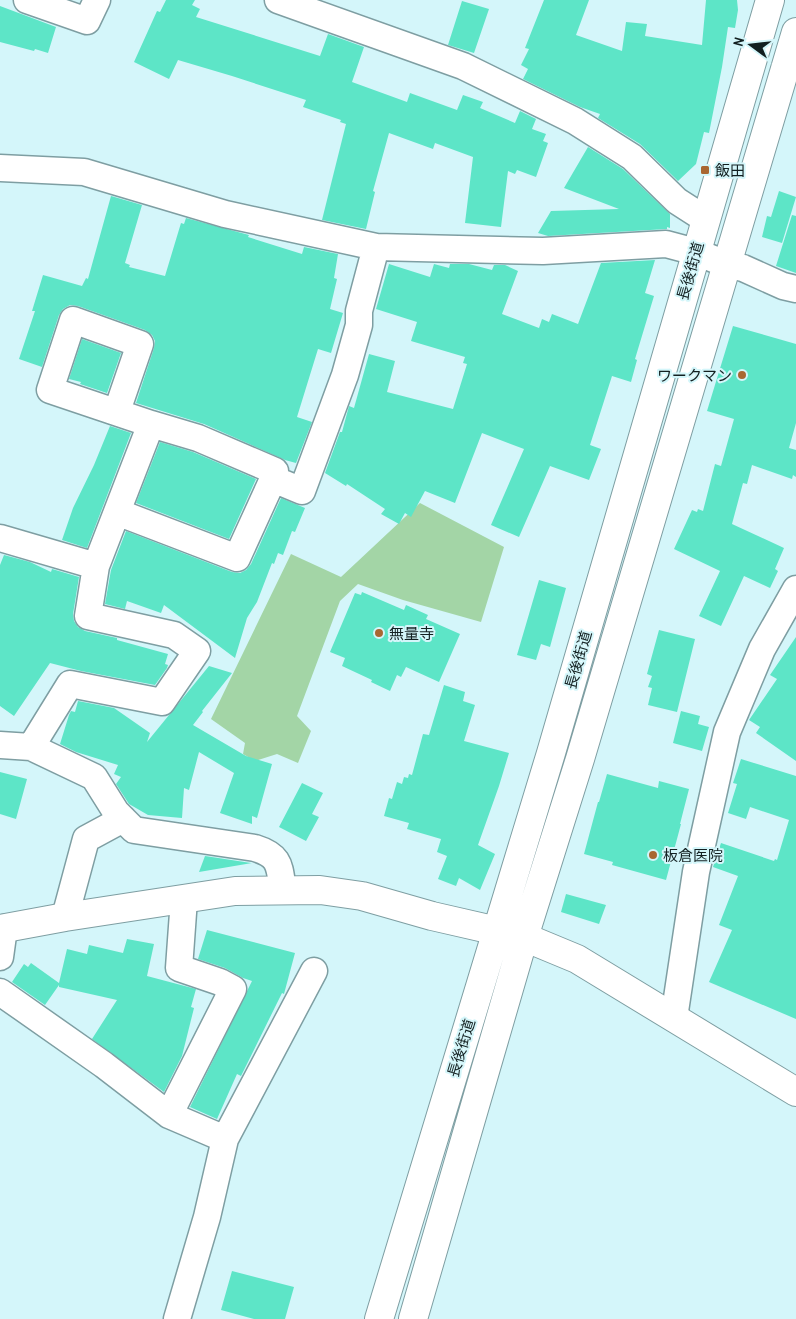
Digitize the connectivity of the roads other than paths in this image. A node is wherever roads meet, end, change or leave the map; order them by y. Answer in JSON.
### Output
{"nodes":[{"id":1,"x":27,"y":0,"type":"edge"},
{"id":2,"x":97,"y":0,"type":"edge"},
{"id":3,"x":278,"y":0,"type":"edge"},
{"id":4,"x":770,"y":0,"type":"edge"},
{"id":5,"x":796,"y":32,"type":"edge"},
{"id":6,"x":0,"y":168,"type":"edge"},
{"id":7,"x":705,"y":219,"type":"junction"},
{"id":8,"x":376,"y":247,"type":"junction"},
{"id":9,"x":696,"y":252,"type":"junction"},
{"id":10,"x":726,"y":264,"type":"junction"},
{"id":11,"x":796,"y":289,"type":"edge"},
{"id":12,"x":117,"y":412,"type":"dead end"},
{"id":13,"x":151,"y":424,"type":"junction"},
{"id":14,"x":273,"y":478,"type":"junction"},
{"id":15,"x":117,"y":512,"type":"junction"},
{"id":16,"x":0,"y":538,"type":"edge"},
{"id":17,"x":96,"y":566,"type":"junction"},
{"id":18,"x":796,"y":589,"type":"edge"},
{"id":19,"x":0,"y":745,"type":"edge"},
{"id":20,"x":30,"y":747,"type":"junction"},
{"id":21,"x":123,"y":819,"type":"junction"},
{"id":22,"x":283,"y":890,"type":"junction"},
{"id":23,"x":184,"y":899,"type":"junction"},
{"id":24,"x":65,"y":917,"type":"junction"},
{"id":25,"x":2,"y":929,"type":"edge"},
{"id":26,"x":497,"y":931,"type":"junction"},
{"id":27,"x":524,"y":937,"type":"junction"},
{"id":28,"x":0,"y":957,"type":"edge"},
{"id":29,"x":314,"y":971,"type":"dead end"},
{"id":30,"x":0,"y":992,"type":"edge"},
{"id":31,"x":674,"y":1018,"type":"junction"},
{"id":32,"x":796,"y":1092,"type":"edge"},
{"id":33,"x":169,"y":1115,"type":"junction"},
{"id":34,"x":225,"y":1140,"type":"junction"},
{"id":35,"x":177,"y":1319,"type":"edge"},
{"id":36,"x":379,"y":1319,"type":"edge"},
{"id":37,"x":413,"y":1319,"type":"edge"}],
"edges":[{"from":1,"to":2,"type":"street"},
{"from":3,"to":7,"type":"street"},
{"from":4,"to":7,"type":"main road","name":"長後街道"},
{"from":5,"to":10,"type":"main road","name":"長後街道"},
{"from":6,"to":8,"type":"street"},
{"from":7,"to":9,"type":"main road","name":"長後街道"},
{"from":8,"to":9,"type":"street"},
{"from":8,"to":14,"type":"street"},
{"from":9,"to":10,"type":"street"},
{"from":9,"to":26,"type":"main road","name":"長後街道"},
{"from":10,"to":11,"type":"street"},
{"from":10,"to":27,"type":"main road","name":"長後街道"},
{"from":12,"to":13,"type":"street"},
{"from":13,"to":14,"type":"street"},
{"from":13,"to":15,"type":"street"},
{"from":14,"to":15,"type":"street"},
{"from":15,"to":17,"type":"street"},
{"from":16,"to":17,"type":"street"},
{"from":17,"to":20,"type":"street"},
{"from":18,"to":31,"type":"street"},
{"from":19,"to":20,"type":"street"},
{"from":20,"to":21,"type":"street"},
{"from":21,"to":22,"type":"street"},
{"from":21,"to":24,"type":"street"},
{"from":22,"to":23,"type":"main road"},
{"from":22,"to":26,"type":"main road"},
{"from":23,"to":24,"type":"main road"},
{"from":23,"to":33,"type":"street"},
{"from":24,"to":25,"type":"main road"},
{"from":25,"to":28,"type":"street"},
{"from":26,"to":27,"type":"main road"},
{"from":26,"to":36,"type":"main road","name":"長後街道"},
{"from":27,"to":31,"type":"main road"},
{"from":27,"to":37,"type":"main road","name":"長後街道"},
{"from":29,"to":34,"type":"street"},
{"from":30,"to":33,"type":"street"},
{"from":31,"to":32,"type":"main road"},
{"from":33,"to":34,"type":"street"},
{"from":34,"to":35,"type":"street"}]}
